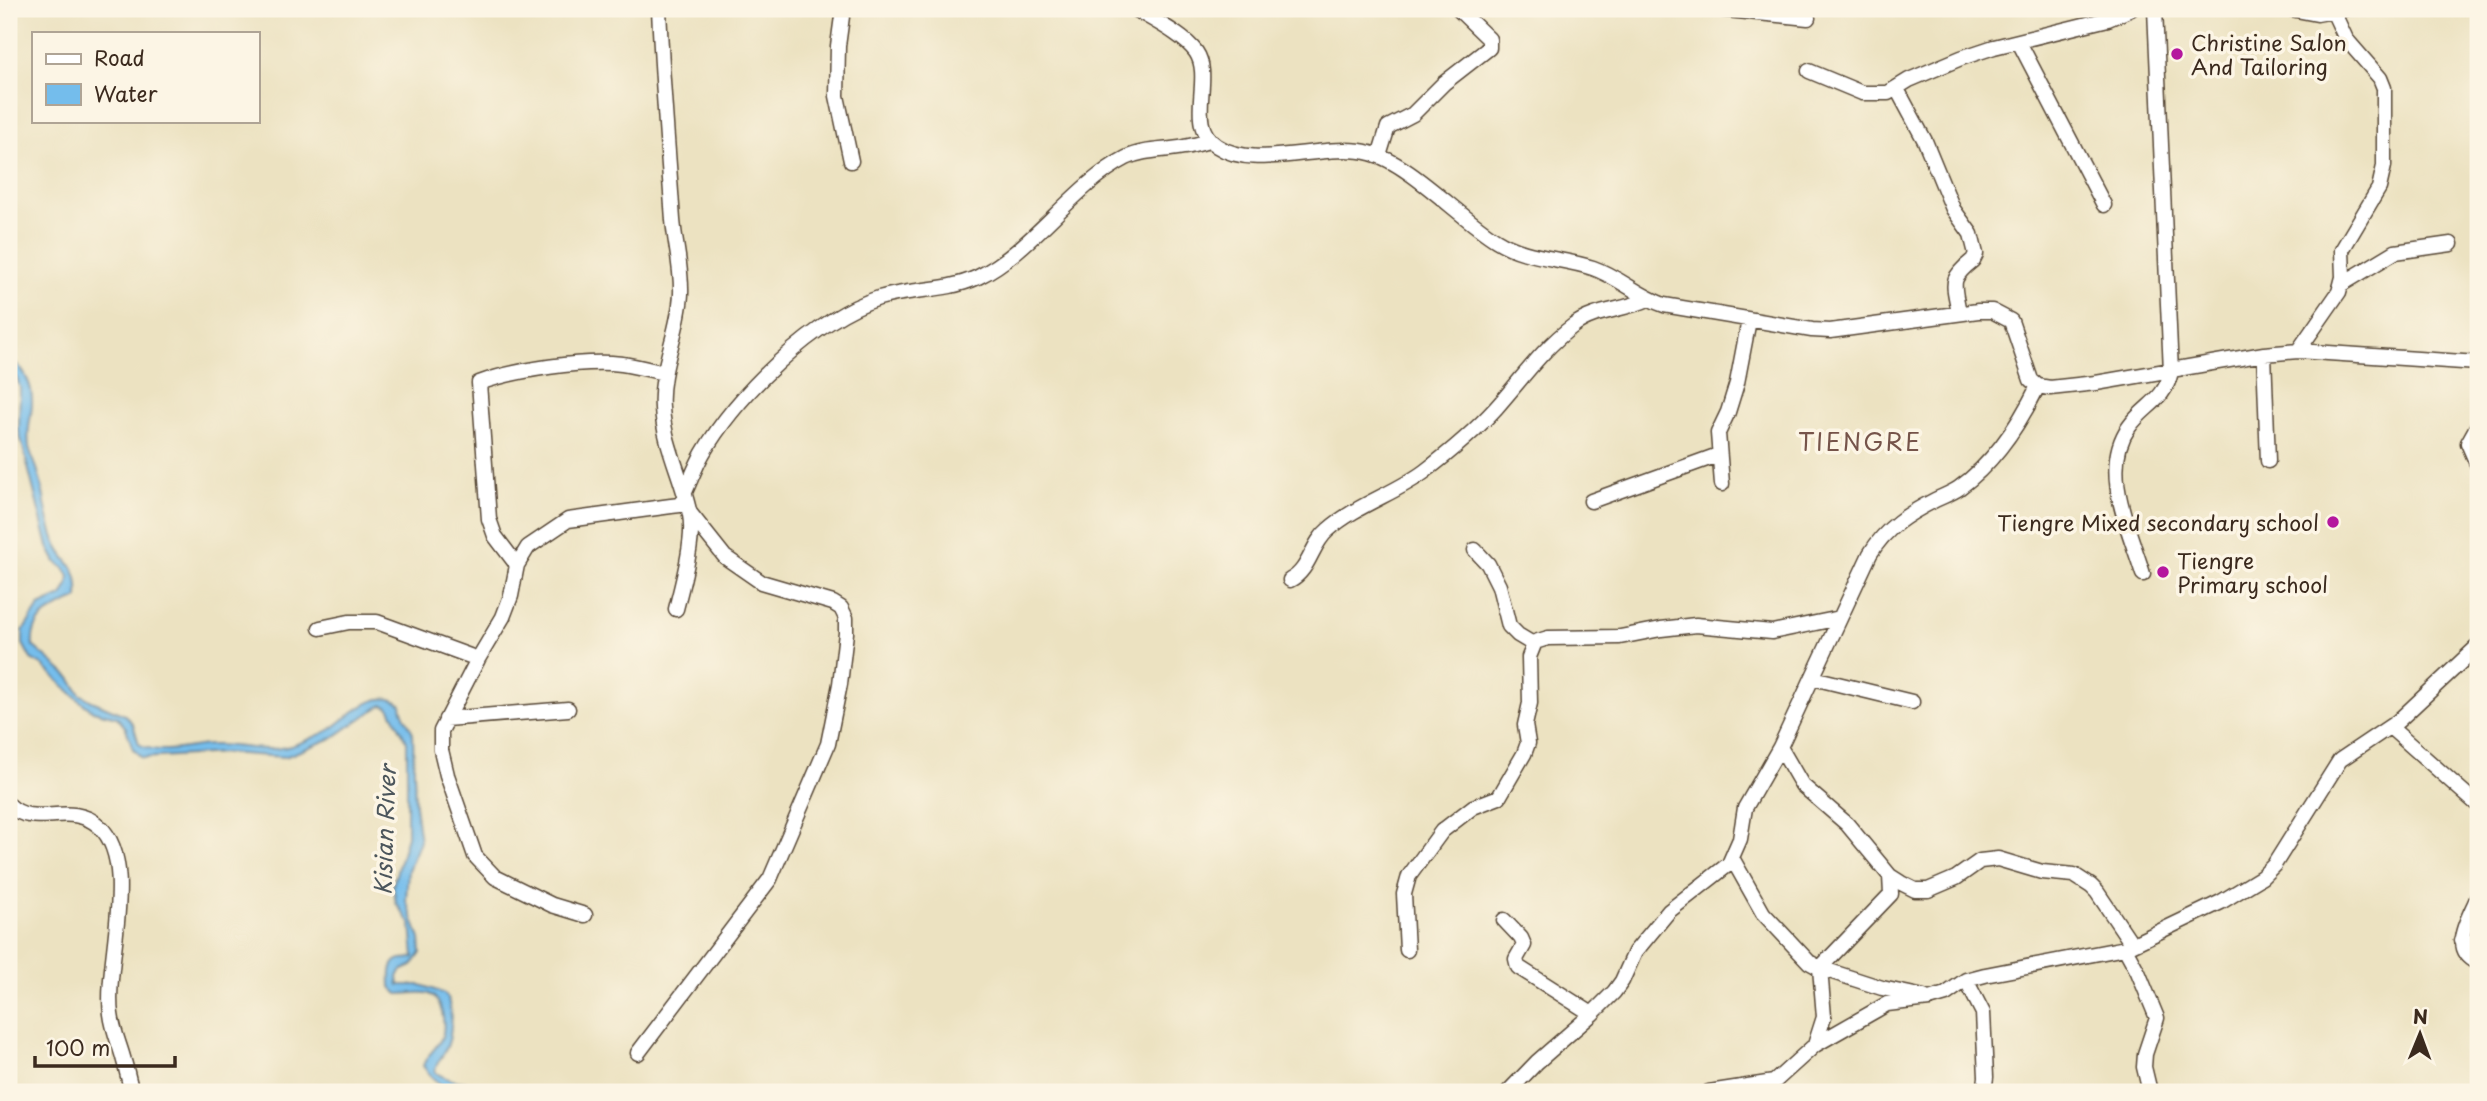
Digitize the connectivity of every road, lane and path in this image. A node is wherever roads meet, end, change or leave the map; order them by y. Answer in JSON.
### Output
{"nodes":[{"id":1,"x":659,"y":9,"type":"edge"},
{"id":2,"x":843,"y":9,"type":"edge"},
{"id":3,"x":1135,"y":9,"type":"edge"},
{"id":4,"x":1458,"y":9,"type":"edge"},
{"id":5,"x":1716,"y":9,"type":"edge"},
{"id":6,"x":2132,"y":9,"type":"edge"},
{"id":7,"x":2155,"y":9,"type":"edge"},
{"id":8,"x":2291,"y":9,"type":"edge"},
{"id":9,"x":2337,"y":10,"type":"edge"},
{"id":10,"x":1808,"y":18,"type":"dead end"},
{"id":11,"x":2019,"y":42,"type":"junction"},
{"id":12,"x":1809,"y":71,"type":"dead end"},
{"id":13,"x":1897,"y":89,"type":"junction"},
{"id":14,"x":1209,"y":141,"type":"junction"},
{"id":15,"x":1379,"y":156,"type":"junction"},
{"id":16,"x":851,"y":161,"type":"dead end"},
{"id":17,"x":2104,"y":205,"type":"dead end"},
{"id":18,"x":2451,"y":244,"type":"dead end"},
{"id":19,"x":2342,"y":284,"type":"junction"},
{"id":20,"x":1648,"y":299,"type":"junction"},
{"id":21,"x":1959,"y":313,"type":"junction"},
{"id":22,"x":1749,"y":320,"type":"junction"},
{"id":23,"x":2298,"y":351,"type":"junction"},
{"id":24,"x":2264,"y":354,"type":"junction"},
{"id":25,"x":2478,"y":363,"type":"edge"},
{"id":26,"x":2171,"y":372,"type":"junction"},
{"id":27,"x":664,"y":373,"type":"junction"},
{"id":28,"x":2038,"y":386,"type":"junction"},
{"id":29,"x":2478,"y":425,"type":"edge"},
{"id":30,"x":1718,"y":455,"type":"junction"},
{"id":31,"x":2268,"y":461,"type":"dead end"},
{"id":32,"x":2478,"y":466,"type":"edge"},
{"id":33,"x":1722,"y":484,"type":"dead end"},
{"id":34,"x":687,"y":501,"type":"junction"},
{"id":35,"x":1591,"y":501,"type":"dead end"},
{"id":36,"x":1475,"y":550,"type":"dead end"},
{"id":37,"x":517,"y":565,"type":"junction"},
{"id":38,"x":2143,"y":574,"type":"dead end"},
{"id":39,"x":1290,"y":580,"type":"dead end"},
{"id":40,"x":677,"y":609,"type":"dead end"},
{"id":41,"x":1840,"y":618,"type":"junction"},
{"id":42,"x":320,"y":628,"type":"dead end"},
{"id":43,"x":1533,"y":644,"type":"junction"},
{"id":44,"x":2478,"y":646,"type":"edge"},
{"id":45,"x":478,"y":659,"type":"junction"},
{"id":46,"x":1813,"y":678,"type":"junction"},
{"id":47,"x":1912,"y":702,"type":"dead end"},
{"id":48,"x":568,"y":709,"type":"dead end"},
{"id":49,"x":446,"y":719,"type":"junction"},
{"id":50,"x":2390,"y":727,"type":"junction"},
{"id":51,"x":1780,"y":747,"type":"junction"},
{"id":52,"x":2476,"y":800,"type":"edge"},
{"id":53,"x":9,"y":805,"type":"edge"},
{"id":54,"x":1732,"y":859,"type":"junction"},
{"id":55,"x":1889,"y":876,"type":"junction"},
{"id":56,"x":2478,"y":896,"type":"edge"},
{"id":57,"x":585,"y":915,"type":"dead end"},
{"id":58,"x":1504,"y":920,"type":"dead end"},
{"id":59,"x":2461,"y":941,"type":"junction"},
{"id":60,"x":2478,"y":942,"type":"edge"},
{"id":61,"x":2129,"y":946,"type":"junction"},
{"id":62,"x":1407,"y":950,"type":"dead end"},
{"id":63,"x":2478,"y":963,"type":"edge"},
{"id":64,"x":1821,"y":968,"type":"junction"},
{"id":65,"x":1966,"y":980,"type":"junction"},
{"id":66,"x":1929,"y":999,"type":"junction"},
{"id":67,"x":1592,"y":1014,"type":"junction"},
{"id":68,"x":1815,"y":1045,"type":"junction"},
{"id":69,"x":638,"y":1053,"type":"dead end"},
{"id":70,"x":132,"y":1092,"type":"edge"},
{"id":71,"x":1508,"y":1092,"type":"edge"},
{"id":72,"x":1709,"y":1092,"type":"edge"},
{"id":73,"x":1984,"y":1092,"type":"edge"},
{"id":74,"x":2150,"y":1092,"type":"edge"}],
"edges":[{"from":1,"to":27,"type":"street"},
{"from":2,"to":16,"type":"street"},
{"from":3,"to":14,"type":"street"},
{"from":4,"to":15,"type":"street"},
{"from":5,"to":10,"type":"street"},
{"from":6,"to":11,"type":"street"},
{"from":7,"to":26,"type":"street"},
{"from":8,"to":9,"type":"street"},
{"from":9,"to":19,"type":"street"},
{"from":11,"to":13,"type":"street"},
{"from":11,"to":17,"type":"street"},
{"from":12,"to":13,"type":"street"},
{"from":13,"to":21,"type":"street"},
{"from":14,"to":15,"type":"street"},
{"from":14,"to":34,"type":"street"},
{"from":15,"to":20,"type":"street"},
{"from":18,"to":19,"type":"street"},
{"from":19,"to":23,"type":"street"},
{"from":20,"to":22,"type":"street"},
{"from":20,"to":39,"type":"street"},
{"from":21,"to":22,"type":"street"},
{"from":21,"to":28,"type":"street"},
{"from":22,"to":30,"type":"street"},
{"from":23,"to":24,"type":"street"},
{"from":23,"to":25,"type":"street"},
{"from":24,"to":26,"type":"street"},
{"from":24,"to":31,"type":"street"},
{"from":26,"to":28,"type":"street"},
{"from":26,"to":38,"type":"street"},
{"from":27,"to":34,"type":"street"},
{"from":27,"to":37,"type":"street"},
{"from":28,"to":41,"type":"street"},
{"from":29,"to":32,"type":"street"},
{"from":30,"to":33,"type":"street"},
{"from":30,"to":35,"type":"street"},
{"from":34,"to":37,"type":"street"},
{"from":34,"to":40,"type":"street"},
{"from":34,"to":69,"type":"street"},
{"from":36,"to":43,"type":"street"},
{"from":37,"to":45,"type":"street"},
{"from":41,"to":43,"type":"street"},
{"from":41,"to":46,"type":"street"},
{"from":42,"to":45,"type":"street"},
{"from":43,"to":62,"type":"street"},
{"from":44,"to":50,"type":"street"},
{"from":45,"to":49,"type":"street"},
{"from":46,"to":47,"type":"street"},
{"from":46,"to":51,"type":"street"},
{"from":48,"to":49,"type":"street"},
{"from":49,"to":57,"type":"street"},
{"from":50,"to":52,"type":"street"},
{"from":50,"to":61,"type":"street"},
{"from":51,"to":54,"type":"street"},
{"from":51,"to":55,"type":"street"},
{"from":53,"to":70,"type":"street"},
{"from":54,"to":64,"type":"street"},
{"from":54,"to":67,"type":"street"},
{"from":55,"to":61,"type":"street"},
{"from":55,"to":64,"type":"street"},
{"from":56,"to":59,"type":"street"},
{"from":58,"to":67,"type":"street"},
{"from":59,"to":60,"type":"street"},
{"from":59,"to":63,"type":"street"},
{"from":61,"to":65,"type":"street"},
{"from":61,"to":74,"type":"street"},
{"from":64,"to":66,"type":"street"},
{"from":64,"to":68,"type":"street"},
{"from":65,"to":66,"type":"street"},
{"from":65,"to":73,"type":"street"},
{"from":66,"to":68,"type":"street"},
{"from":67,"to":71,"type":"street"},
{"from":68,"to":72,"type":"street"}]}
